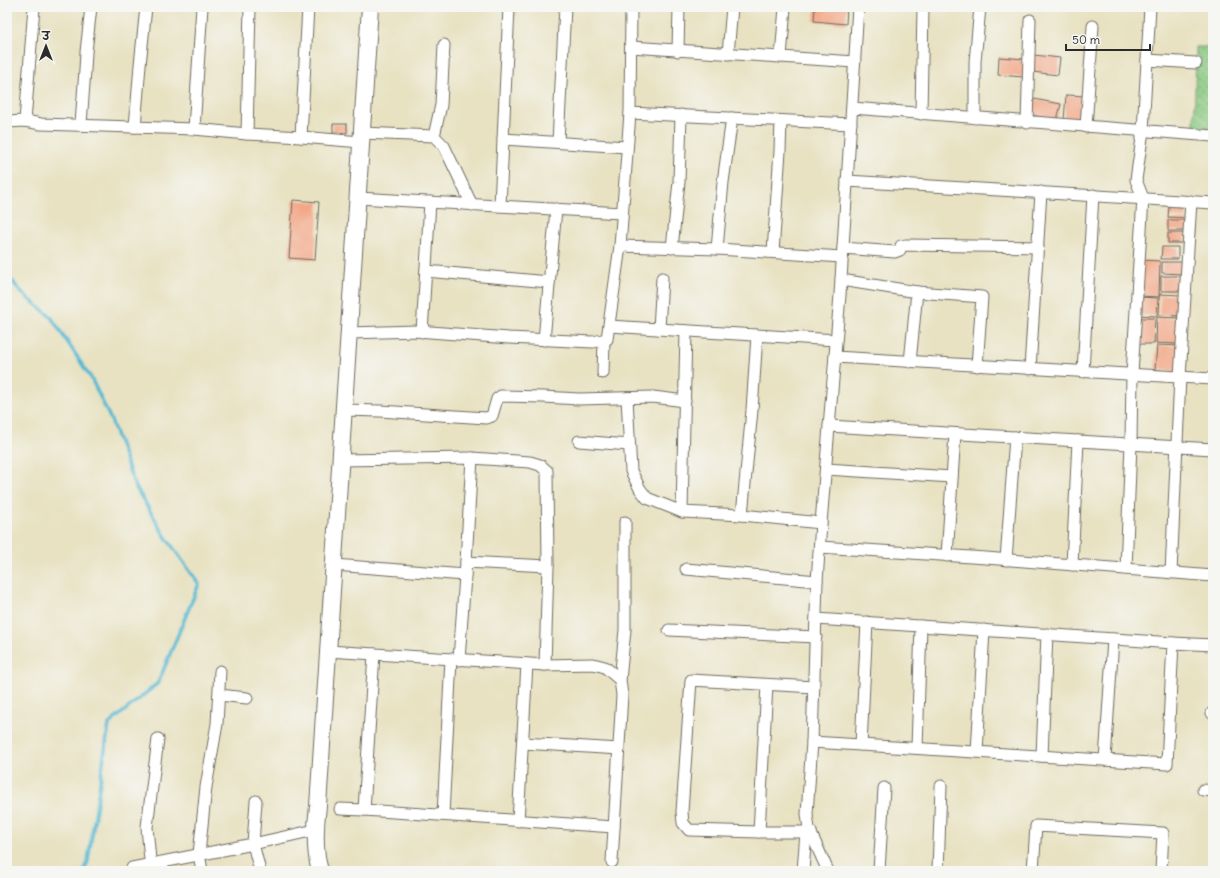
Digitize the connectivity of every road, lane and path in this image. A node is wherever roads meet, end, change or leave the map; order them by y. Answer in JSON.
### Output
{"nodes":[{"id":1,"x":34,"y":7,"type":"edge"},
{"id":2,"x":91,"y":7,"type":"edge"},
{"id":3,"x":146,"y":7,"type":"edge"},
{"id":4,"x":202,"y":7,"type":"edge"},
{"id":5,"x":250,"y":7,"type":"edge"},
{"id":6,"x":308,"y":7,"type":"edge"},
{"id":7,"x":370,"y":7,"type":"edge"},
{"id":8,"x":509,"y":7,"type":"edge"},
{"id":9,"x":565,"y":7,"type":"edge"},
{"id":10,"x":631,"y":7,"type":"edge"},
{"id":11,"x":679,"y":7,"type":"edge"},
{"id":12,"x":732,"y":7,"type":"edge"},
{"id":13,"x":785,"y":7,"type":"edge"},
{"id":14,"x":858,"y":7,"type":"edge"},
{"id":15,"x":923,"y":7,"type":"edge"},
{"id":16,"x":980,"y":7,"type":"edge"},
{"id":17,"x":1150,"y":7,"type":"edge"},
{"id":18,"x":1030,"y":20,"type":"dead end"},
{"id":19,"x":1092,"y":26,"type":"dead end"},
{"id":20,"x":444,"y":46,"type":"dead end"},
{"id":21,"x":631,"y":47,"type":"junction"},
{"id":22,"x":678,"y":50,"type":"junction"},
{"id":23,"x":728,"y":54,"type":"junction"},
{"id":24,"x":781,"y":57,"type":"junction"},
{"id":25,"x":1147,"y":60,"type":"junction"},
{"id":26,"x":855,"y":62,"type":"junction"},
{"id":27,"x":1196,"y":63,"type":"dead end"},
{"id":28,"x":852,"y":108,"type":"junction"},
{"id":29,"x":630,"y":113,"type":"junction"},
{"id":30,"x":921,"y":114,"type":"junction"},
{"id":31,"x":681,"y":116,"type":"junction"},
{"id":32,"x":732,"y":118,"type":"junction"},
{"id":33,"x":975,"y":118,"type":"junction"},
{"id":34,"x":25,"y":121,"type":"junction"},
{"id":35,"x":781,"y":121,"type":"junction"},
{"id":36,"x":7,"y":122,"type":"edge"},
{"id":37,"x":1027,"y":123,"type":"junction"},
{"id":38,"x":80,"y":124,"type":"junction"},
{"id":39,"x":851,"y":124,"type":"junction"},
{"id":40,"x":136,"y":127,"type":"junction"},
{"id":41,"x":1086,"y":127,"type":"junction"},
{"id":42,"x":194,"y":129,"type":"junction"},
{"id":43,"x":1143,"y":131,"type":"junction"},
{"id":44,"x":247,"y":134,"type":"junction"},
{"id":45,"x":434,"y":136,"type":"junction"},
{"id":46,"x":1213,"y":136,"type":"edge"},
{"id":47,"x":301,"y":137,"type":"junction"},
{"id":48,"x":362,"y":138,"type":"junction"},
{"id":49,"x":503,"y":139,"type":"junction"},
{"id":50,"x":558,"y":142,"type":"junction"},
{"id":51,"x":628,"y":147,"type":"junction"},
{"id":52,"x":847,"y":181,"type":"junction"},
{"id":53,"x":1041,"y":192,"type":"junction"},
{"id":54,"x":1093,"y":196,"type":"junction"},
{"id":55,"x":358,"y":198,"type":"junction"},
{"id":56,"x":1143,"y":198,"type":"junction"},
{"id":57,"x":1191,"y":201,"type":"junction"},
{"id":58,"x":430,"y":202,"type":"junction"},
{"id":59,"x":1213,"y":202,"type":"edge"},
{"id":60,"x":472,"y":205,"type":"junction"},
{"id":61,"x":500,"y":206,"type":"junction"},
{"id":62,"x":556,"y":210,"type":"junction"},
{"id":63,"x":622,"y":213,"type":"junction"},
{"id":64,"x":620,"y":246,"type":"junction"},
{"id":65,"x":1038,"y":247,"type":"junction"},
{"id":66,"x":672,"y":248,"type":"junction"},
{"id":67,"x":717,"y":249,"type":"junction"},
{"id":68,"x":773,"y":252,"type":"junction"},
{"id":69,"x":842,"y":253,"type":"junction"},
{"id":70,"x":426,"y":271,"type":"junction"},
{"id":71,"x":662,"y":278,"type":"dead end"},
{"id":72,"x":841,"y":280,"type":"junction"},
{"id":73,"x":549,"y":282,"type":"junction"},
{"id":74,"x":917,"y":292,"type":"junction"},
{"id":75,"x":609,"y":326,"type":"junction"},
{"id":76,"x":659,"y":329,"type":"junction"},
{"id":77,"x":686,"y":331,"type":"junction"},
{"id":78,"x":422,"y":332,"type":"junction"},
{"id":79,"x":349,"y":333,"type":"junction"},
{"id":80,"x":757,"y":335,"type":"junction"},
{"id":81,"x":544,"y":340,"type":"junction"},
{"id":82,"x":836,"y":340,"type":"junction"},
{"id":83,"x":604,"y":341,"type":"junction"},
{"id":84,"x":835,"y":357,"type":"junction"},
{"id":85,"x":910,"y":362,"type":"junction"},
{"id":86,"x":977,"y":366,"type":"junction"},
{"id":87,"x":1030,"y":369,"type":"junction"},
{"id":88,"x":1083,"y":372,"type":"junction"},
{"id":89,"x":603,"y":373,"type":"dead end"},
{"id":90,"x":1132,"y":374,"type":"junction"},
{"id":91,"x":1180,"y":377,"type":"junction"},
{"id":92,"x":1213,"y":379,"type":"edge"},
{"id":93,"x":627,"y":398,"type":"junction"},
{"id":94,"x":685,"y":400,"type":"junction"},
{"id":95,"x":344,"y":410,"type":"junction"},
{"id":96,"x":829,"y":426,"type":"junction"},
{"id":97,"x":955,"y":434,"type":"junction"},
{"id":98,"x":1015,"y":437,"type":"junction"},
{"id":99,"x":579,"y":441,"type":"dead end"},
{"id":100,"x":1078,"y":441,"type":"junction"},
{"id":101,"x":1131,"y":444,"type":"junction"},
{"id":102,"x":629,"y":445,"type":"junction"},
{"id":103,"x":1177,"y":447,"type":"junction"},
{"id":104,"x":1213,"y":449,"type":"edge"},
{"id":105,"x":472,"y":458,"type":"junction"},
{"id":106,"x":340,"y":460,"type":"junction"},
{"id":107,"x":826,"y":469,"type":"junction"},
{"id":108,"x":952,"y":477,"type":"junction"},
{"id":109,"x":682,"y":512,"type":"junction"},
{"id":110,"x":742,"y":515,"type":"junction"},
{"id":111,"x":625,"y":522,"type":"dead end"},
{"id":112,"x":821,"y":523,"type":"junction"},
{"id":113,"x":820,"y":547,"type":"junction"},
{"id":114,"x":947,"y":556,"type":"junction"},
{"id":115,"x":1006,"y":560,"type":"junction"},
{"id":116,"x":466,"y":562,"type":"junction"},
{"id":117,"x":334,"y":565,"type":"junction"},
{"id":118,"x":1072,"y":565,"type":"junction"},
{"id":119,"x":548,"y":566,"type":"junction"},
{"id":120,"x":686,"y":569,"type":"dead end"},
{"id":121,"x":1126,"y":569,"type":"junction"},
{"id":122,"x":1171,"y":573,"type":"junction"},
{"id":123,"x":465,"y":575,"type":"junction"},
{"id":124,"x":1213,"y":576,"type":"edge"},
{"id":125,"x":817,"y":581,"type":"junction"},
{"id":126,"x":816,"y":619,"type":"junction"},
{"id":127,"x":867,"y":622,"type":"junction"},
{"id":128,"x":921,"y":626,"type":"junction"},
{"id":129,"x":669,"y":630,"type":"dead end"},
{"id":130,"x":984,"y":630,"type":"junction"},
{"id":131,"x":1047,"y":634,"type":"junction"},
{"id":132,"x":816,"y":637,"type":"junction"},
{"id":133,"x":1113,"y":639,"type":"junction"},
{"id":134,"x":1173,"y":643,"type":"junction"},
{"id":135,"x":1213,"y":645,"type":"edge"},
{"id":136,"x":328,"y":651,"type":"junction"},
{"id":137,"x":374,"y":654,"type":"junction"},
{"id":138,"x":455,"y":659,"type":"junction"},
{"id":139,"x":528,"y":664,"type":"junction"},
{"id":140,"x":545,"y":665,"type":"junction"},
{"id":141,"x":220,"y":671,"type":"dead end"},
{"id":142,"x":620,"y":680,"type":"junction"},
{"id":143,"x":767,"y":685,"type":"junction"},
{"id":144,"x":814,"y":687,"type":"junction"},
{"id":145,"x":219,"y":695,"type":"junction"},
{"id":146,"x":247,"y":698,"type":"dead end"},
{"id":147,"x":158,"y":739,"type":"dead end"},
{"id":148,"x":812,"y":742,"type":"junction"},
{"id":149,"x":523,"y":743,"type":"junction"},
{"id":150,"x":861,"y":745,"type":"junction"},
{"id":151,"x":917,"y":748,"type":"junction"},
{"id":152,"x":619,"y":749,"type":"junction"},
{"id":153,"x":977,"y":752,"type":"junction"},
{"id":154,"x":1042,"y":756,"type":"junction"},
{"id":155,"x":1105,"y":760,"type":"junction"},
{"id":156,"x":941,"y":786,"type":"dead end"},
{"id":157,"x":884,"y":788,"type":"dead end"},
{"id":158,"x":256,"y":801,"type":"dead end"},
{"id":159,"x":340,"y":809,"type":"dead end"},
{"id":160,"x":364,"y":810,"type":"junction"},
{"id":161,"x":443,"y":815,"type":"junction"},
{"id":162,"x":518,"y":821,"type":"junction"},
{"id":163,"x":614,"y":827,"type":"junction"},
{"id":164,"x":315,"y":830,"type":"junction"},
{"id":165,"x":759,"y":832,"type":"junction"},
{"id":166,"x":808,"y":832,"type":"junction"},
{"id":167,"x":253,"y":844,"type":"junction"},
{"id":168,"x":199,"y":854,"type":"junction"},
{"id":169,"x":612,"y":862,"type":"dead end"},
{"id":170,"x":132,"y":868,"type":"dead end"},
{"id":171,"x":150,"y":868,"type":"edge"},
{"id":172,"x":202,"y":871,"type":"edge"},
{"id":173,"x":260,"y":871,"type":"edge"},
{"id":174,"x":320,"y":871,"type":"edge"},
{"id":175,"x":803,"y":871,"type":"edge"},
{"id":176,"x":828,"y":871,"type":"edge"},
{"id":177,"x":879,"y":871,"type":"edge"},
{"id":178,"x":938,"y":871,"type":"edge"},
{"id":179,"x":1034,"y":871,"type":"edge"},
{"id":180,"x":1161,"y":871,"type":"edge"}],
"edges":[{"from":1,"to":34,"type":"street"},
{"from":2,"to":38,"type":"street"},
{"from":3,"to":40,"type":"street"},
{"from":4,"to":42,"type":"street"},
{"from":5,"to":44,"type":"street"},
{"from":6,"to":47,"type":"street"},
{"from":7,"to":48,"type":"street"},
{"from":8,"to":49,"type":"street"},
{"from":9,"to":50,"type":"street"},
{"from":10,"to":21,"type":"street"},
{"from":11,"to":22,"type":"street"},
{"from":12,"to":23,"type":"street"},
{"from":13,"to":24,"type":"street"},
{"from":14,"to":26,"type":"street"},
{"from":15,"to":30,"type":"street"},
{"from":16,"to":33,"type":"street"},
{"from":17,"to":25,"type":"street"},
{"from":18,"to":37,"type":"street"},
{"from":19,"to":41,"type":"street"},
{"from":20,"to":45,"type":"street"},
{"from":21,"to":22,"type":"street"},
{"from":21,"to":29,"type":"street"},
{"from":22,"to":23,"type":"street"},
{"from":23,"to":24,"type":"street"},
{"from":24,"to":26,"type":"street"},
{"from":25,"to":27,"type":"street"},
{"from":25,"to":43,"type":"street"},
{"from":26,"to":28,"type":"street"},
{"from":28,"to":30,"type":"street"},
{"from":28,"to":39,"type":"street"},
{"from":29,"to":31,"type":"street"},
{"from":29,"to":51,"type":"street"},
{"from":30,"to":33,"type":"street"},
{"from":31,"to":32,"type":"street"},
{"from":31,"to":66,"type":"street"},
{"from":32,"to":35,"type":"street"},
{"from":32,"to":67,"type":"street"},
{"from":33,"to":37,"type":"street"},
{"from":34,"to":36,"type":"street"},
{"from":34,"to":38,"type":"street"},
{"from":35,"to":39,"type":"street"},
{"from":35,"to":68,"type":"street"},
{"from":37,"to":41,"type":"street"},
{"from":38,"to":40,"type":"street"},
{"from":39,"to":52,"type":"street"},
{"from":40,"to":42,"type":"street"},
{"from":41,"to":43,"type":"street"},
{"from":42,"to":44,"type":"street"},
{"from":43,"to":46,"type":"street"},
{"from":43,"to":56,"type":"street"},
{"from":44,"to":47,"type":"street"},
{"from":45,"to":48,"type":"street"},
{"from":45,"to":60,"type":"street"},
{"from":47,"to":48,"type":"street"},
{"from":48,"to":55,"type":"street"},
{"from":49,"to":50,"type":"street"},
{"from":49,"to":61,"type":"street"},
{"from":50,"to":51,"type":"street"},
{"from":51,"to":63,"type":"street"},
{"from":52,"to":53,"type":"street"},
{"from":52,"to":69,"type":"street"},
{"from":53,"to":54,"type":"street"},
{"from":53,"to":65,"type":"street"},
{"from":54,"to":56,"type":"street"},
{"from":54,"to":88,"type":"street"},
{"from":55,"to":58,"type":"street"},
{"from":55,"to":79,"type":"street"},
{"from":56,"to":57,"type":"street"},
{"from":56,"to":90,"type":"street"},
{"from":57,"to":59,"type":"street"},
{"from":57,"to":91,"type":"street"},
{"from":58,"to":60,"type":"street"},
{"from":58,"to":70,"type":"street"},
{"from":60,"to":61,"type":"street"},
{"from":61,"to":62,"type":"street"},
{"from":62,"to":63,"type":"street"},
{"from":62,"to":73,"type":"street"},
{"from":63,"to":64,"type":"street"},
{"from":64,"to":66,"type":"street"},
{"from":64,"to":75,"type":"street"},
{"from":65,"to":69,"type":"street"},
{"from":65,"to":87,"type":"street"},
{"from":66,"to":67,"type":"street"},
{"from":67,"to":68,"type":"street"},
{"from":68,"to":69,"type":"street"},
{"from":69,"to":72,"type":"street"},
{"from":70,"to":73,"type":"street"},
{"from":70,"to":78,"type":"street"},
{"from":71,"to":76,"type":"street"},
{"from":72,"to":74,"type":"street"},
{"from":72,"to":82,"type":"street"},
{"from":73,"to":81,"type":"street"},
{"from":74,"to":85,"type":"street"},
{"from":74,"to":86,"type":"street"},
{"from":75,"to":76,"type":"street"},
{"from":75,"to":83,"type":"street"},
{"from":76,"to":77,"type":"street"},
{"from":77,"to":80,"type":"street"},
{"from":77,"to":94,"type":"street"},
{"from":78,"to":79,"type":"street"},
{"from":78,"to":81,"type":"street"},
{"from":79,"to":95,"type":"street"},
{"from":80,"to":82,"type":"street"},
{"from":80,"to":110,"type":"street"},
{"from":81,"to":83,"type":"street"},
{"from":82,"to":84,"type":"street"},
{"from":83,"to":89,"type":"street"},
{"from":84,"to":85,"type":"street"},
{"from":84,"to":96,"type":"street"},
{"from":85,"to":86,"type":"street"},
{"from":86,"to":87,"type":"street"},
{"from":87,"to":88,"type":"street"},
{"from":88,"to":90,"type":"street"},
{"from":90,"to":91,"type":"street"},
{"from":90,"to":101,"type":"street"},
{"from":91,"to":92,"type":"street"},
{"from":91,"to":103,"type":"street"},
{"from":93,"to":94,"type":"street"},
{"from":93,"to":95,"type":"street"},
{"from":93,"to":102,"type":"street"},
{"from":94,"to":109,"type":"street"},
{"from":95,"to":106,"type":"street"},
{"from":96,"to":97,"type":"street"},
{"from":96,"to":107,"type":"street"},
{"from":97,"to":98,"type":"street"},
{"from":97,"to":108,"type":"street"},
{"from":98,"to":100,"type":"street"},
{"from":98,"to":115,"type":"street"},
{"from":99,"to":102,"type":"street"},
{"from":100,"to":101,"type":"street"},
{"from":100,"to":118,"type":"street"},
{"from":101,"to":103,"type":"street"},
{"from":101,"to":121,"type":"street"},
{"from":102,"to":109,"type":"street"},
{"from":103,"to":104,"type":"street"},
{"from":103,"to":122,"type":"street"},
{"from":105,"to":106,"type":"street"},
{"from":105,"to":116,"type":"street"},
{"from":105,"to":119,"type":"street"},
{"from":106,"to":117,"type":"street"},
{"from":107,"to":108,"type":"street"},
{"from":107,"to":112,"type":"street"},
{"from":108,"to":114,"type":"street"},
{"from":109,"to":110,"type":"street"},
{"from":110,"to":112,"type":"street"},
{"from":111,"to":142,"type":"street"},
{"from":112,"to":113,"type":"street"},
{"from":113,"to":114,"type":"street"},
{"from":113,"to":125,"type":"street"},
{"from":114,"to":115,"type":"street"},
{"from":115,"to":118,"type":"street"},
{"from":116,"to":119,"type":"street"},
{"from":116,"to":123,"type":"street"},
{"from":117,"to":123,"type":"street"},
{"from":117,"to":136,"type":"street"},
{"from":118,"to":121,"type":"street"},
{"from":119,"to":140,"type":"street"},
{"from":120,"to":125,"type":"street"},
{"from":121,"to":122,"type":"street"},
{"from":122,"to":124,"type":"street"},
{"from":123,"to":138,"type":"street"},
{"from":125,"to":126,"type":"street"},
{"from":126,"to":127,"type":"street"},
{"from":126,"to":132,"type":"street"},
{"from":127,"to":128,"type":"street"},
{"from":127,"to":150,"type":"street"},
{"from":128,"to":130,"type":"street"},
{"from":128,"to":151,"type":"street"},
{"from":129,"to":132,"type":"street"},
{"from":130,"to":131,"type":"street"},
{"from":130,"to":153,"type":"street"},
{"from":131,"to":133,"type":"street"},
{"from":131,"to":154,"type":"street"},
{"from":132,"to":144,"type":"street"},
{"from":133,"to":134,"type":"street"},
{"from":133,"to":155,"type":"street"},
{"from":134,"to":135,"type":"street"},
{"from":134,"to":155,"type":"street"},
{"from":136,"to":137,"type":"street"},
{"from":136,"to":164,"type":"street"},
{"from":137,"to":138,"type":"street"},
{"from":137,"to":160,"type":"street"},
{"from":138,"to":139,"type":"street"},
{"from":138,"to":161,"type":"street"},
{"from":139,"to":140,"type":"street"},
{"from":139,"to":149,"type":"street"},
{"from":140,"to":142,"type":"street"},
{"from":141,"to":145,"type":"street"},
{"from":142,"to":152,"type":"street"},
{"from":143,"to":144,"type":"street"},
{"from":143,"to":165,"type":"street"},
{"from":143,"to":165,"type":"street"},
{"from":144,"to":148,"type":"street"},
{"from":145,"to":146,"type":"street"},
{"from":145,"to":168,"type":"street"},
{"from":147,"to":171,"type":"street"},
{"from":148,"to":150,"type":"street"},
{"from":148,"to":166,"type":"street"},
{"from":149,"to":152,"type":"street"},
{"from":149,"to":162,"type":"street"},
{"from":150,"to":151,"type":"street"},
{"from":151,"to":153,"type":"street"},
{"from":152,"to":163,"type":"street"},
{"from":153,"to":154,"type":"street"},
{"from":154,"to":155,"type":"street"},
{"from":156,"to":178,"type":"street"},
{"from":157,"to":177,"type":"street"},
{"from":158,"to":167,"type":"street"},
{"from":159,"to":160,"type":"street"},
{"from":160,"to":161,"type":"street"},
{"from":161,"to":162,"type":"street"},
{"from":162,"to":163,"type":"street"},
{"from":163,"to":169,"type":"street"},
{"from":164,"to":167,"type":"street"},
{"from":164,"to":174,"type":"street"},
{"from":165,"to":166,"type":"street"},
{"from":166,"to":175,"type":"street"},
{"from":166,"to":176,"type":"street"},
{"from":167,"to":168,"type":"street"},
{"from":167,"to":173,"type":"street"},
{"from":168,"to":171,"type":"street"},
{"from":168,"to":172,"type":"street"},
{"from":170,"to":171,"type":"street"},
{"from":179,"to":180,"type":"street"}]}
